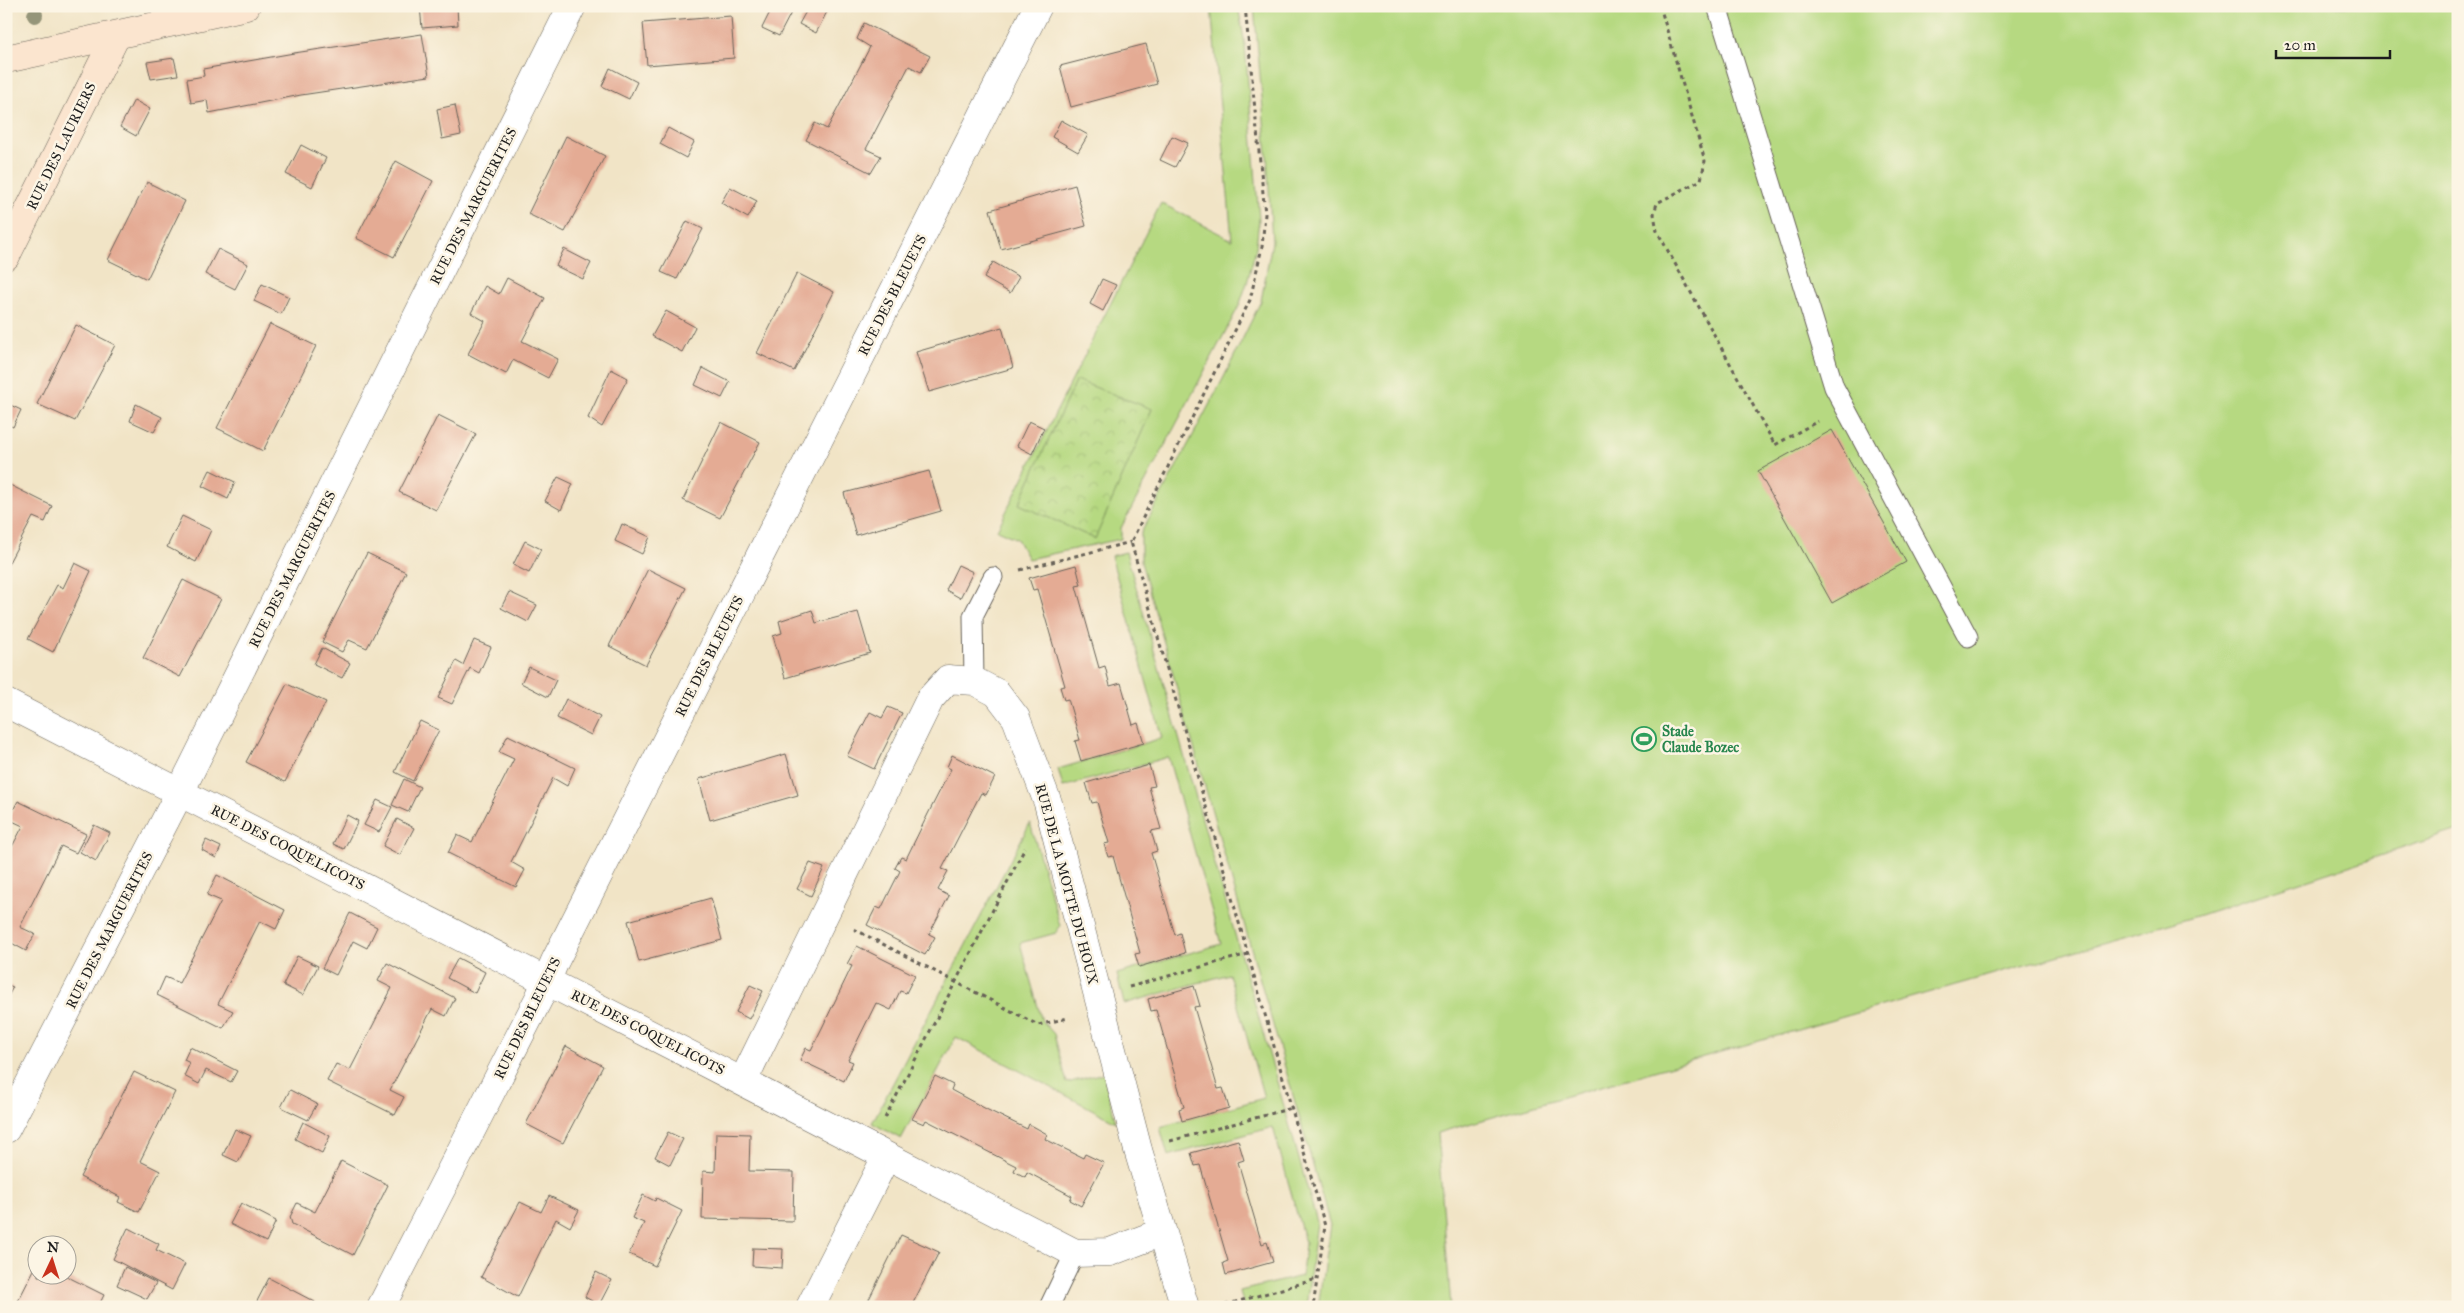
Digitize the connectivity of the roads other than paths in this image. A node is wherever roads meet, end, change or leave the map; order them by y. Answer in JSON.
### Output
{"nodes":[{"id":1,"x":246,"y":6,"type":"edge"},
{"id":2,"x":572,"y":6,"type":"edge"},
{"id":3,"x":1038,"y":6,"type":"edge"},
{"id":4,"x":1717,"y":6,"type":"edge"},
{"id":5,"x":116,"y":36,"type":"junction"},
{"id":6,"x":6,"y":59,"type":"edge"},
{"id":7,"x":6,"y":256,"type":"edge"},
{"id":8,"x":993,"y":577,"type":"road end"},
{"id":9,"x":1968,"y":637,"type":"dead end"},
{"id":10,"x":974,"y":681,"type":"junction"},
{"id":11,"x":6,"y":703,"type":"edge"},
{"id":12,"x":180,"y":792,"type":"junction"},
{"id":13,"x":547,"y":980,"type":"junction"},
{"id":14,"x":743,"y":1081,"type":"junction"},
{"id":15,"x":6,"y":1128,"type":"edge"},
{"id":16,"x":878,"y":1152,"type":"junction"},
{"id":17,"x":1162,"y":1232,"type":"junction"},
{"id":18,"x":1075,"y":1253,"type":"junction"},
{"id":19,"x":381,"y":1307,"type":"edge"},
{"id":20,"x":810,"y":1307,"type":"edge"},
{"id":21,"x":1049,"y":1307,"type":"edge"},
{"id":22,"x":1185,"y":1307,"type":"edge"}],
"edges":[{"from":1,"to":5,"type":"street"},
{"from":2,"to":12,"type":"street","name":"RUE DES MARGUERITES"},
{"from":3,"to":13,"type":"street","name":"RUE DES BLEUETS"},
{"from":4,"to":9,"type":"lane"},
{"from":5,"to":6,"type":"street"},
{"from":5,"to":7,"type":"street","name":"RUE DES LAURIERS"},
{"from":8,"to":10,"type":"lane"},
{"from":10,"to":14,"type":"street","name":"RUE DE LA MOTTE DU HOUX"},
{"from":10,"to":17,"type":"street","name":"RUE DE LA MOTTE DU HOUX"},
{"from":11,"to":12,"type":"street","name":"RUE DES COQUELICOTS"},
{"from":12,"to":13,"type":"street","name":"RUE DES COQUELICOTS"},
{"from":12,"to":15,"type":"street","name":"RUE DES MARGUERITES"},
{"from":13,"to":14,"type":"street","name":"RUE DES COQUELICOTS"},
{"from":13,"to":19,"type":"street","name":"RUE DES BLEUETS"},
{"from":14,"to":16,"type":"street","name":"RUE DES COQUELICOTS"},
{"from":16,"to":18,"type":"street","name":"RUE DES COQUELICOTS"},
{"from":16,"to":20,"type":"street"},
{"from":17,"to":18,"type":"street","name":"RUE DES COQUELICOTS"},
{"from":17,"to":22,"type":"street","name":"RUE DE LA MOTTE DU HOUX"},
{"from":18,"to":21,"type":"lane"}]}
